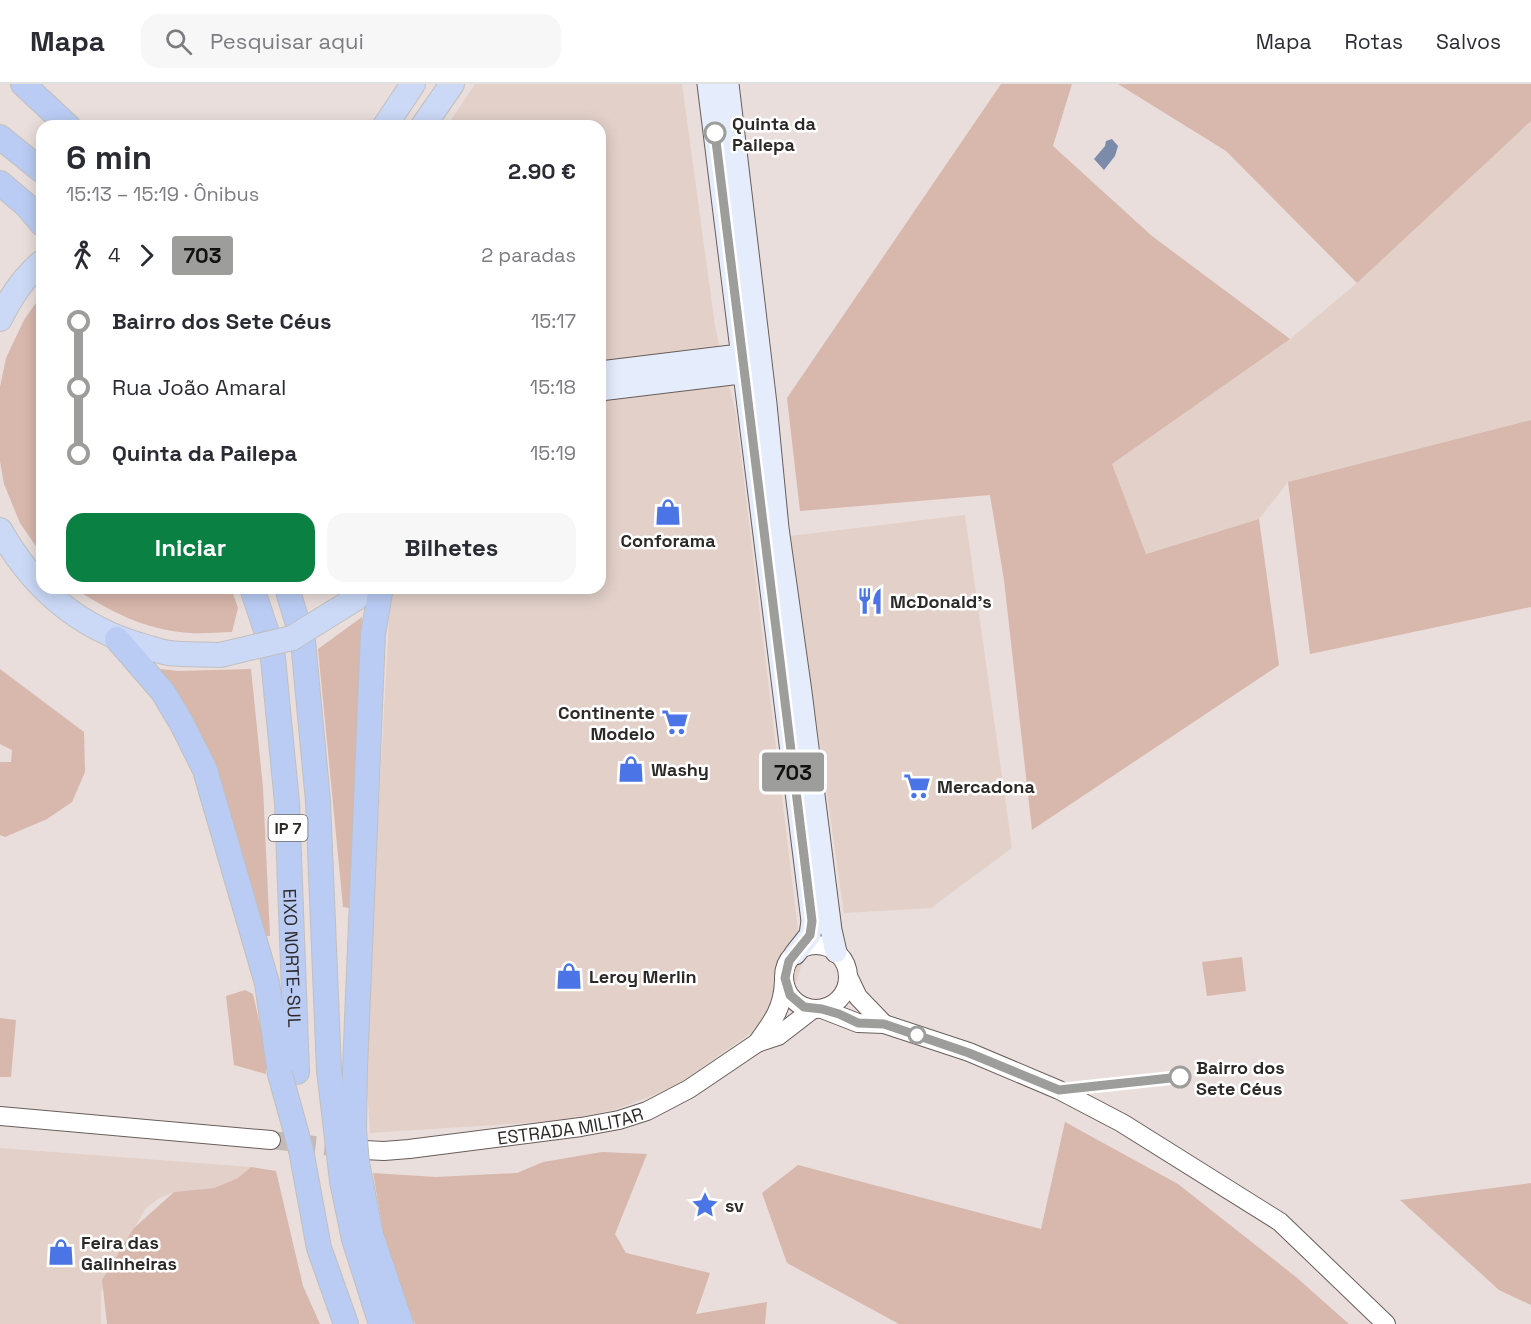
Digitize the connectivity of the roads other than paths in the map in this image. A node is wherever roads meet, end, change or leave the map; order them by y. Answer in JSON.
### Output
{"nodes":[{"id":1,"x":23,"y":84,"type":"edge"},
{"id":2,"x":413,"y":84,"type":"edge"},
{"id":3,"x":452,"y":84,"type":"edge"},
{"id":4,"x":708,"y":84,"type":"edge"},
{"id":5,"x":728,"y":84,"type":"edge"},
{"id":6,"x":62,"y":120,"type":"edge"},
{"id":7,"x":389,"y":120,"type":"edge"},
{"id":8,"x":427,"y":120,"type":"edge"},
{"id":9,"x":0,"y":137,"type":"edge"},
{"id":10,"x":36,"y":166,"type":"edge"},
{"id":11,"x":0,"y":183,"type":"edge"},
{"id":12,"x":36,"y":217,"type":"edge"},
{"id":13,"x":36,"y":267,"type":"edge"},
{"id":14,"x":0,"y":319,"type":"edge"},
{"id":15,"x":752,"y":363,"type":"junction"},
{"id":16,"x":606,"y":372,"type":"edge"},
{"id":17,"x":606,"y":389,"type":"edge"},
{"id":18,"x":0,"y":530,"type":"edge"},
{"id":19,"x":36,"y":581,"type":"edge"},
{"id":20,"x":49,"y":594,"type":"edge"},
{"id":21,"x":254,"y":594,"type":"edge"},
{"id":22,"x":289,"y":594,"type":"edge"},
{"id":23,"x":360,"y":594,"type":"edge"},
{"id":24,"x":380,"y":594,"type":"edge"},
{"id":25,"x":117,"y":639,"type":"junction"},
{"id":26,"x":836,"y":952,"type":"junction"},
{"id":27,"x":795,"y":954,"type":"junction"},
{"id":28,"x":848,"y":976,"type":"junction"},
{"id":29,"x":785,"y":978,"type":"junction"},
{"id":30,"x":817,"y":1009,"type":"junction"},
{"id":31,"x":884,"y":1024,"type":"junction"},
{"id":32,"x":757,"y":1043,"type":"junction"},
{"id":33,"x":288,"y":1073,"type":"junction"},
{"id":34,"x":0,"y":1116,"type":"edge"},
{"id":35,"x":271,"y":1140,"type":"tunnel mouth"},
{"id":36,"x":364,"y":1150,"type":"tunnel mouth"},
{"id":37,"x":363,"y":1237,"type":"junction"},
{"id":38,"x":346,"y":1324,"type":"edge"},
{"id":39,"x":381,"y":1324,"type":"edge"},
{"id":40,"x":401,"y":1324,"type":"edge"},
{"id":41,"x":1386,"y":1324,"type":"edge"}],
"edges":[{"from":1,"to":6,"type":"highway"},
{"from":2,"to":7,"type":"main road"},
{"from":3,"to":8,"type":"main road"},
{"from":4,"to":15,"type":"main road"},
{"from":5,"to":15,"type":"main road"},
{"from":9,"to":10,"type":"highway"},
{"from":11,"to":12,"type":"highway"},
{"from":13,"to":14,"type":"main road"},
{"from":15,"to":16,"type":"main road"},
{"from":15,"to":17,"type":"main road"},
{"from":15,"to":26,"type":"main road"},
{"from":15,"to":27,"type":"main road"},
{"from":18,"to":19,"type":"main road"},
{"from":20,"to":25,"type":"main road"},
{"from":21,"to":33,"type":"highway","name":"EIXO NORTE-SUL","number":"IP 7"},
{"from":22,"to":37,"type":"highway","name":"EIXO NORTE-SUL","number":"IP 7","bridge":true},
{"from":23,"to":25,"type":"main road","bridge":true},
{"from":24,"to":37,"type":"highway","bridge":true},
{"from":25,"to":33,"type":"highway"},
{"from":26,"to":27,"type":"street"},
{"from":26,"to":28,"type":"street"},
{"from":27,"to":29,"type":"street"},
{"from":28,"to":30,"type":"street"},
{"from":28,"to":31,"type":"street"},
{"from":29,"to":30,"type":"street"},
{"from":29,"to":32,"type":"street","name":"ESTRADA MILITAR"},
{"from":30,"to":31,"type":"street"},
{"from":30,"to":32,"type":"street","name":"ESTRADA MILITAR"},
{"from":31,"to":41,"type":"street"},
{"from":32,"to":36,"type":"street","name":"ESTRADA MILITAR"},
{"from":33,"to":38,"type":"highway","name":"EIXO NORTE-SUL","number":"IP 7","bridge":true},
{"from":34,"to":35,"type":"street"},
{"from":37,"to":39,"type":"highway","name":"EIXO NORTE-SUL","number":"IP 7"},
{"from":37,"to":40,"type":"highway"}]}
